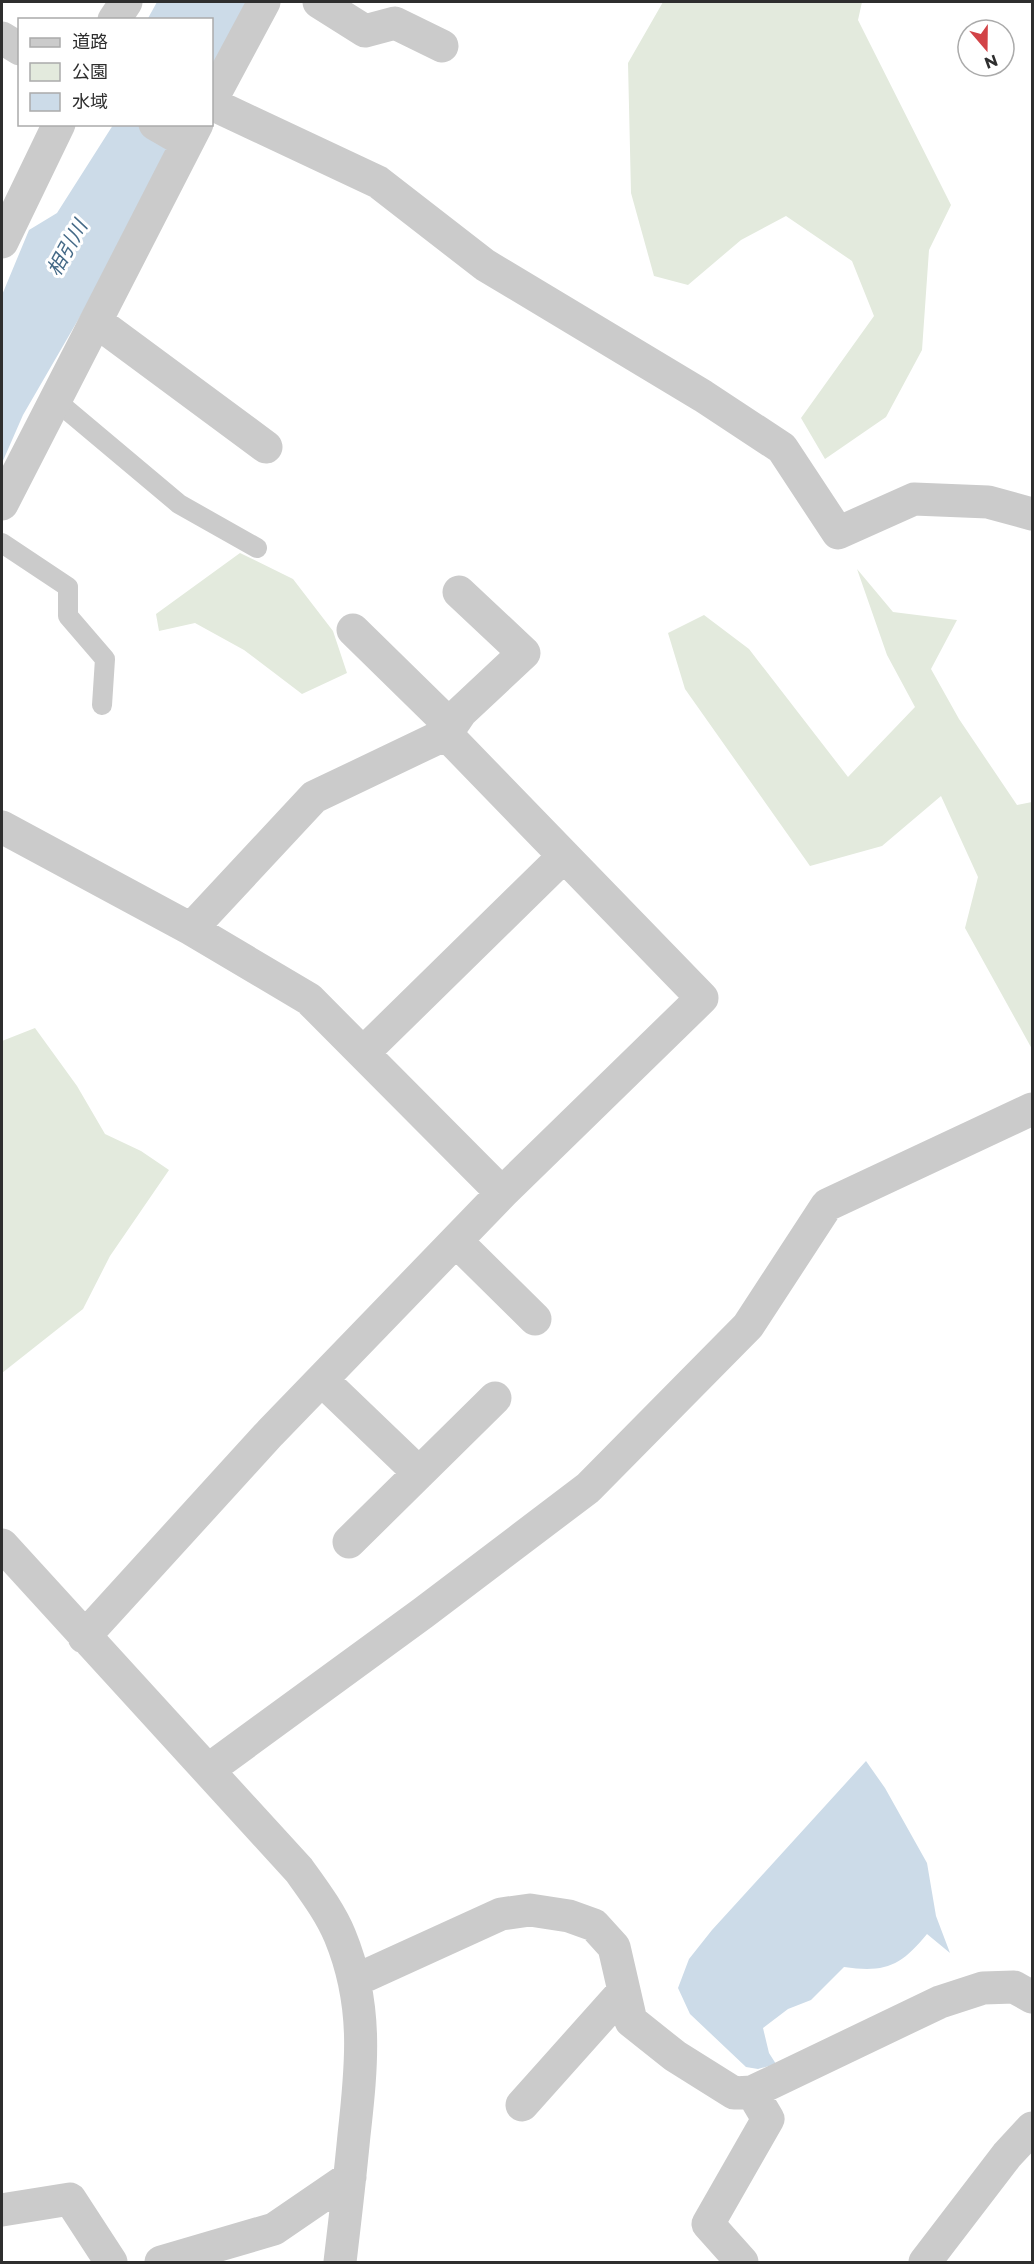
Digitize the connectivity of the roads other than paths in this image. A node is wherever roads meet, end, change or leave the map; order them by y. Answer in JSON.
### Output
{"nodes":[{"id":1,"x":126,"y":2,"type":"edge"},
{"id":2,"x":264,"y":2,"type":"edge"},
{"id":3,"x":319,"y":2,"type":"edge"},
{"id":4,"x":115,"y":18,"type":"edge"},
{"id":5,"x":2,"y":38,"type":"edge"},
{"id":6,"x":442,"y":46,"type":"dead end"},
{"id":7,"x":18,"y":48,"type":"edge"},
{"id":8,"x":213,"y":100,"type":"edge"},
{"id":9,"x":213,"y":102,"type":"edge"},
{"id":10,"x":58,"y":126,"type":"edge"},
{"id":11,"x":179,"y":132,"type":"edge"},
{"id":12,"x":2,"y":242,"type":"edge"},
{"id":13,"x":97,"y":322,"type":"junction"},
{"id":14,"x":54,"y":399,"type":"junction"},
{"id":15,"x":266,"y":447,"type":"dead end"},
{"id":16,"x":2,"y":504,"type":"edge"},
{"id":17,"x":1032,"y":514,"type":"edge"},
{"id":18,"x":2,"y":543,"type":"edge"},
{"id":19,"x":257,"y":548,"type":"dead end"},
{"id":20,"x":459,"y":592,"type":"dead end"},
{"id":21,"x":353,"y":630,"type":"dead end"},
{"id":22,"x":102,"y":705,"type":"dead end"},
{"id":23,"x":448,"y":730,"type":"junction"},
{"id":24,"x":2,"y":827,"type":"edge"},
{"id":25,"x":564,"y":856,"type":"junction"},
{"id":26,"x":191,"y":929,"type":"junction"},
{"id":27,"x":363,"y":1053,"type":"junction"},
{"id":28,"x":1032,"y":1109,"type":"edge"},
{"id":29,"x":502,"y":1193,"type":"junction"},
{"id":30,"x":456,"y":1241,"type":"junction"},
{"id":31,"x":535,"y":1319,"type":"dead end"},
{"id":32,"x":322,"y":1380,"type":"junction"},
{"id":33,"x":495,"y":1398,"type":"dead end"},
{"id":34,"x":419,"y":1473,"type":"junction"},
{"id":35,"x":349,"y":1542,"type":"dead end"},
{"id":36,"x":2,"y":1545,"type":"edge"},
{"id":37,"x":84,"y":1637,"type":"junction"},
{"id":38,"x":207,"y":1770,"type":"junction"},
{"id":39,"x":354,"y":1981,"type":"junction"},
{"id":40,"x":623,"y":1992,"type":"junction"},
{"id":41,"x":1032,"y":1997,"type":"edge"},
{"id":42,"x":752,"y":2092,"type":"junction"},
{"id":43,"x":522,"y":2105,"type":"dead end"},
{"id":44,"x":1032,"y":2128,"type":"edge"},
{"id":45,"x":350,"y":2177,"type":"junction"},
{"id":46,"x":2,"y":2210,"type":"edge"},
{"id":47,"x":111,"y":2262,"type":"edge"},
{"id":48,"x":161,"y":2262,"type":"edge"},
{"id":49,"x":340,"y":2262,"type":"edge"},
{"id":50,"x":742,"y":2262,"type":"edge"},
{"id":51,"x":925,"y":2262,"type":"edge"}],
"edges":[{"from":1,"to":4,"type":"street"},
{"from":2,"to":8,"type":"street"},
{"from":3,"to":6,"type":"street"},
{"from":5,"to":7,"type":"street"},
{"from":9,"to":17,"type":"street"},
{"from":10,"to":12,"type":"street"},
{"from":11,"to":13,"type":"street"},
{"from":13,"to":14,"type":"street"},
{"from":13,"to":15,"type":"street"},
{"from":14,"to":16,"type":"street"},
{"from":14,"to":19,"type":"lane"},
{"from":18,"to":22,"type":"lane"},
{"from":20,"to":23,"type":"street"},
{"from":21,"to":23,"type":"street"},
{"from":23,"to":25,"type":"street"},
{"from":23,"to":26,"type":"street"},
{"from":24,"to":26,"type":"street"},
{"from":25,"to":27,"type":"street"},
{"from":25,"to":29,"type":"street"},
{"from":26,"to":27,"type":"street"},
{"from":27,"to":29,"type":"street"},
{"from":28,"to":38,"type":"street"},
{"from":29,"to":30,"type":"street"},
{"from":30,"to":31,"type":"street"},
{"from":30,"to":32,"type":"street"},
{"from":32,"to":34,"type":"street"},
{"from":32,"to":37,"type":"street"},
{"from":33,"to":34,"type":"street"},
{"from":34,"to":35,"type":"street"},
{"from":36,"to":37,"type":"street"},
{"from":37,"to":38,"type":"street"},
{"from":38,"to":39,"type":"street"},
{"from":39,"to":40,"type":"street"},
{"from":39,"to":45,"type":"street"},
{"from":40,"to":42,"type":"street"},
{"from":40,"to":43,"type":"street"},
{"from":41,"to":42,"type":"street"},
{"from":42,"to":50,"type":"street"},
{"from":44,"to":51,"type":"street"},
{"from":45,"to":48,"type":"street"},
{"from":45,"to":49,"type":"street"},
{"from":46,"to":47,"type":"street"}]}
